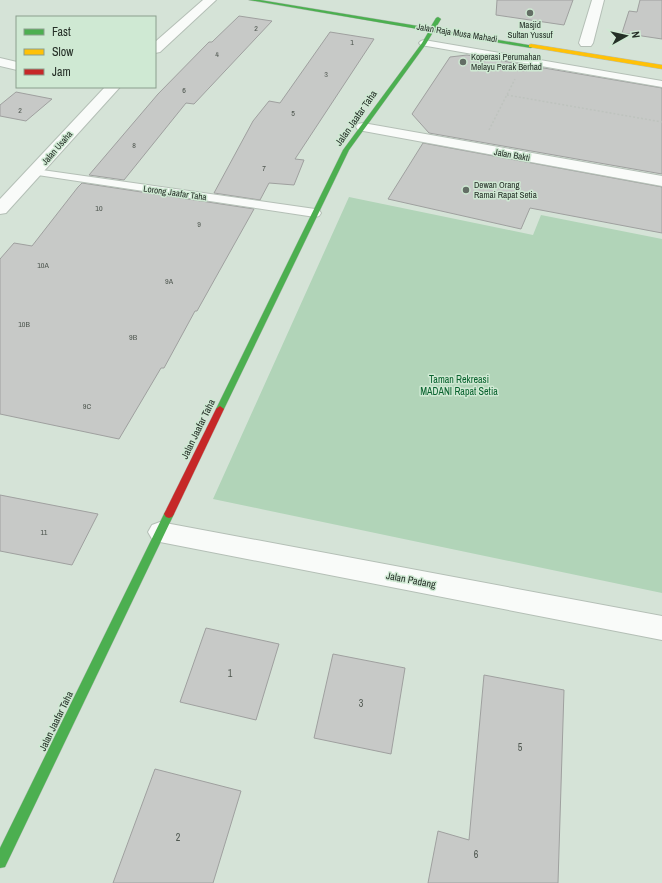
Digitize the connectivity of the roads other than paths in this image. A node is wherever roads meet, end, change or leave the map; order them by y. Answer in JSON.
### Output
{"nodes":[{"id":1,"x":210,"y":0,"type":"edge"},
{"id":2,"x":251,"y":0,"type":"edge"},
{"id":3,"x":598,"y":0,"type":"edge"},
{"id":4,"x":438,"y":19,"type":"dead end"},
{"id":5,"x":432,"y":29,"type":"junction"},
{"id":6,"x":424,"y":43,"type":"junction"},
{"id":7,"x":586,"y":43,"type":"dead end"},
{"id":8,"x":156,"y":48,"type":"edge"},
{"id":9,"x":0,"y":62,"type":"edge"},
{"id":10,"x":16,"y":66,"type":"edge"},
{"id":11,"x":662,"y":66,"type":"edge"},
{"id":12,"x":662,"y":84,"type":"edge"},
{"id":13,"x":112,"y":88,"type":"edge"},
{"id":14,"x":363,"y":127,"type":"junction"},
{"id":15,"x":35,"y":172,"type":"junction"},
{"id":16,"x":662,"y":181,"type":"edge"},
{"id":17,"x":0,"y":209,"type":"edge"},
{"id":18,"x":315,"y":214,"type":"junction"},
{"id":19,"x":160,"y":532,"type":"junction"},
{"id":20,"x":662,"y":628,"type":"edge"},
{"id":21,"x":0,"y":862,"type":"edge"}],
"edges":[{"from":1,"to":8,"type":"street"},
{"from":2,"to":5,"type":"street","name":"Jalan Raja Musa Mahadi"},
{"from":3,"to":7,"type":"street"},
{"from":4,"to":5,"type":"street","name":"Jalan Jaafar Taha"},
{"from":5,"to":6,"type":"street","name":"Jalan Jaafar Taha"},
{"from":5,"to":11,"type":"street","name":"Jalan Raja Musa Mahadi"},
{"from":6,"to":12,"type":"lane","name":"Jalan Raja Musa Mahadi"},
{"from":6,"to":14,"type":"street","name":"Jalan Jaafar Taha"},
{"from":9,"to":10,"type":"street"},
{"from":13,"to":15,"type":"street","name":"Jalan Usaha"},
{"from":14,"to":16,"type":"street","name":"Jalan Bakti"},
{"from":14,"to":18,"type":"street","name":"Jalan Jaafar Taha"},
{"from":15,"to":17,"type":"street","name":"Jalan Usaha"},
{"from":15,"to":18,"type":"lane","name":"Lorong Jaafar Taha"},
{"from":18,"to":19,"type":"street","name":"Jalan Jaafar Taha"},
{"from":19,"to":20,"type":"street","name":"Jalan Padang"},
{"from":19,"to":21,"type":"street","name":"Jalan Jaafar Taha"}]}
